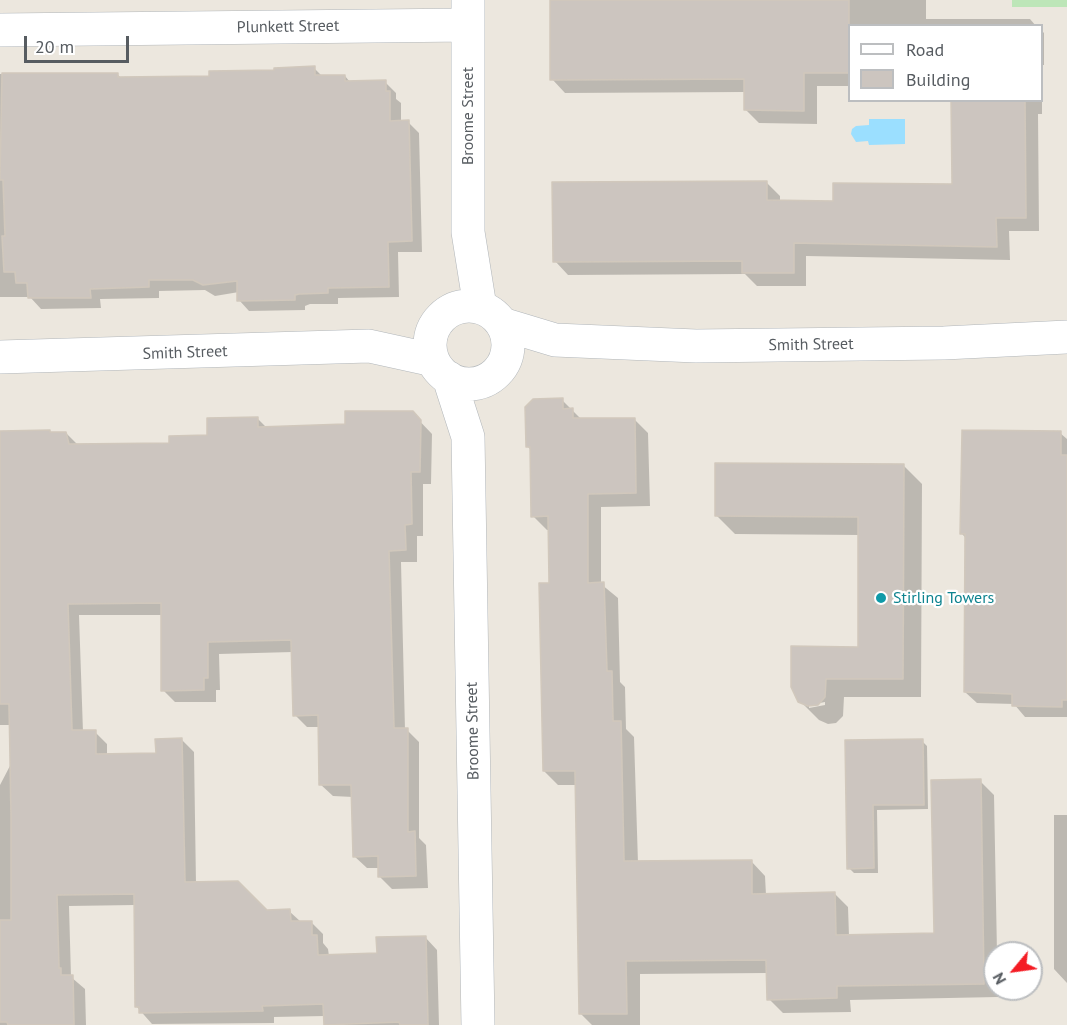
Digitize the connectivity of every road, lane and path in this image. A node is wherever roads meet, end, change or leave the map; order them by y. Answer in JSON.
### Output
{"nodes":[{"id":1,"x":468,"y":12,"type":"edge"},
{"id":2,"x":291,"y":13,"type":"edge"},
{"id":3,"x":0,"y":30,"type":"edge"},
{"id":4,"x":467,"y":317,"type":"junction"},
{"id":5,"x":1067,"y":337,"type":"edge"},
{"id":6,"x":555,"y":340,"type":"junction"},
{"id":7,"x":369,"y":346,"type":"junction"},
{"id":8,"x":0,"y":357,"type":"edge"},
{"id":9,"x":498,"y":368,"type":"junction"},
{"id":10,"x":441,"y":369,"type":"junction"},
{"id":11,"x":468,"y":437,"type":"junction"},
{"id":12,"x":478,"y":1025,"type":"edge"}],
"edges":[{"from":1,"to":2,"type":"street","name":"Plunkett Street"},
{"from":1,"to":4,"type":"street","name":"Broome Street"},
{"from":2,"to":3,"type":"street","name":"Plunkett Street"},
{"from":4,"to":6,"type":"street","name":"Smith Street"},
{"from":4,"to":7,"type":"street","name":"Smith Street"},
{"from":4,"to":9,"type":"street"},
{"from":4,"to":10,"type":"street"},
{"from":5,"to":6,"type":"street","name":"Smith Street"},
{"from":6,"to":9,"type":"street","name":"Smith Street"},
{"from":7,"to":8,"type":"street","name":"Smith Street"},
{"from":7,"to":10,"type":"street","name":"Smith Street"},
{"from":9,"to":10,"type":"street"},
{"from":9,"to":11,"type":"street","name":"Broome Street"},
{"from":10,"to":11,"type":"street","name":"Broome Street"},
{"from":11,"to":12,"type":"street","name":"Broome Street"}]}
